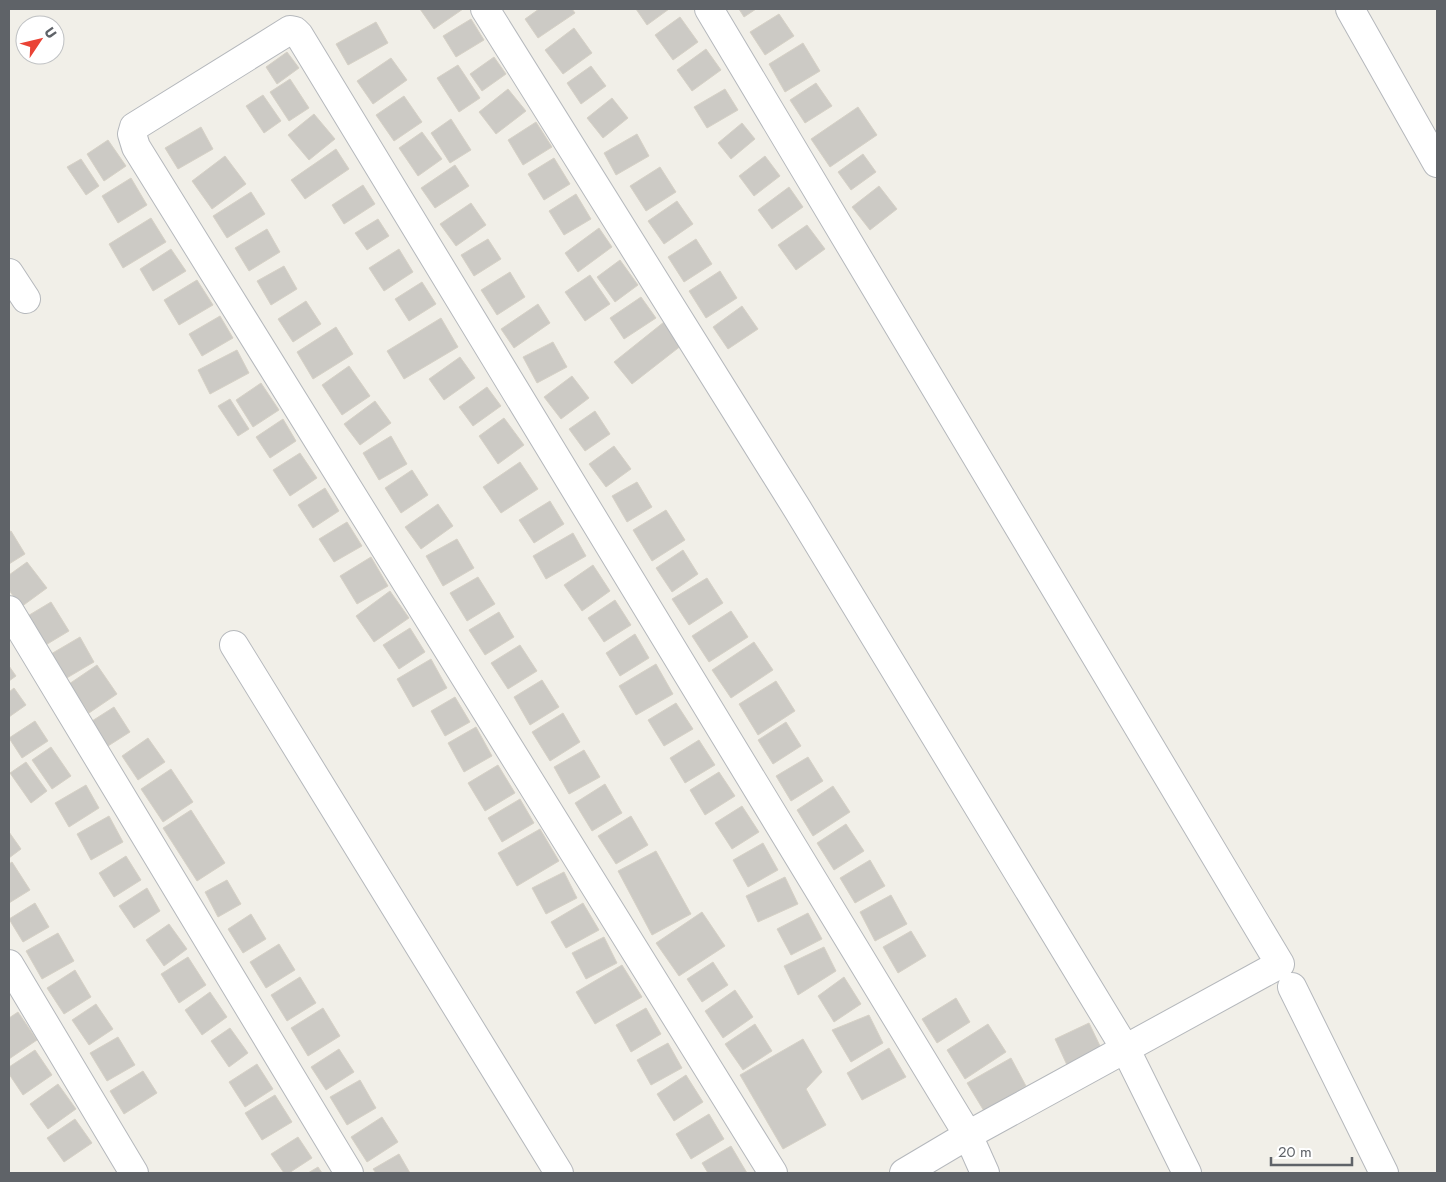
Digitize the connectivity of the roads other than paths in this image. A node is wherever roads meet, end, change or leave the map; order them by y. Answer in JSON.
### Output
{"nodes":[{"id":1,"x":485,"y":9,"type":"edge"},
{"id":2,"x":709,"y":9,"type":"edge"},
{"id":3,"x":1350,"y":9,"type":"edge"},
{"id":4,"x":1437,"y":164,"type":"edge"},
{"id":5,"x":9,"y":273,"type":"edge"},
{"id":6,"x":26,"y":299,"type":"dead end"},
{"id":7,"x":9,"y":610,"type":"edge"},
{"id":8,"x":234,"y":645,"type":"dead end"},
{"id":9,"x":9,"y":964,"type":"edge"},
{"id":10,"x":1292,"y":987,"type":"dead end"},
{"id":11,"x":1126,"y":1050,"type":"junction"},
{"id":12,"x":968,"y":1135,"type":"junction"},
{"id":13,"x":134,"y":1173,"type":"edge"},
{"id":14,"x":349,"y":1173,"type":"edge"},
{"id":15,"x":559,"y":1173,"type":"edge"},
{"id":16,"x":773,"y":1173,"type":"edge"},
{"id":17,"x":904,"y":1173,"type":"edge"},
{"id":18,"x":985,"y":1173,"type":"edge"},
{"id":19,"x":1187,"y":1173,"type":"edge"},
{"id":20,"x":1384,"y":1173,"type":"edge"}],
"edges":[{"from":1,"to":11,"type":"street"},
{"from":2,"to":11,"type":"street"},
{"from":3,"to":4,"type":"street"},
{"from":5,"to":6,"type":"street"},
{"from":7,"to":14,"type":"street"},
{"from":8,"to":15,"type":"street"},
{"from":9,"to":13,"type":"street"},
{"from":10,"to":20,"type":"street"},
{"from":11,"to":12,"type":"street"},
{"from":11,"to":19,"type":"street"},
{"from":12,"to":16,"type":"street"},
{"from":12,"to":17,"type":"street"},
{"from":12,"to":18,"type":"street"}]}
